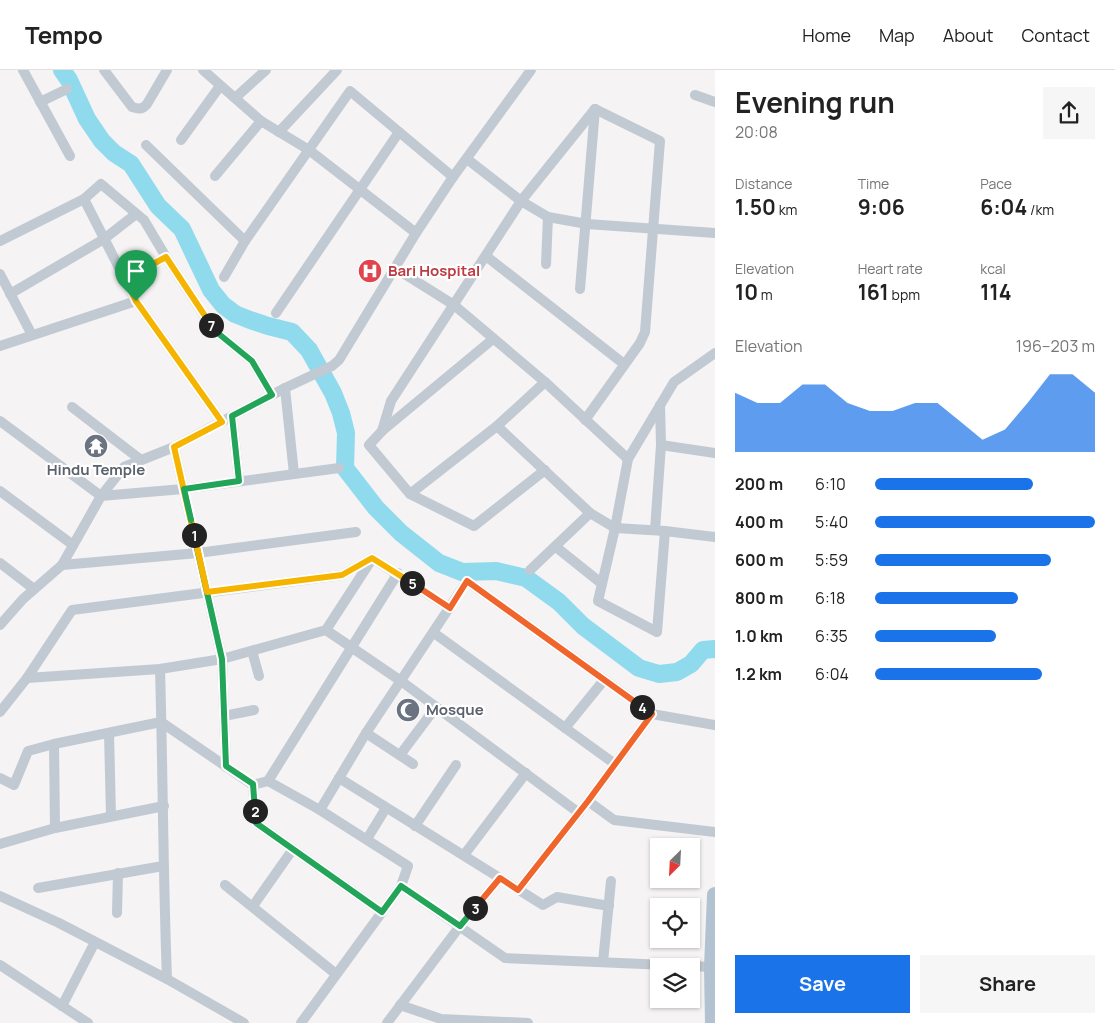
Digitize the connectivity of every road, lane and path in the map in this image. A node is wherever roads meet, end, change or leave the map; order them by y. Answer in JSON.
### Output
{"nodes":[{"id":1,"x":23,"y":70,"type":"edge"},
{"id":2,"x":104,"y":70,"type":"edge"},
{"id":3,"x":167,"y":70,"type":"edge"},
{"id":4,"x":203,"y":70,"type":"edge"},
{"id":5,"x":266,"y":70,"type":"edge"},
{"id":6,"x":337,"y":70,"type":"edge"},
{"id":7,"x":531,"y":70,"type":"edge"},
{"id":8,"x":220,"y":86,"type":"junction"},
{"id":9,"x":67,"y":89,"type":"dead end"},
{"id":10,"x":695,"y":95,"type":"dead end"},
{"id":11,"x":234,"y":98,"type":"junction"},
{"id":12,"x":40,"y":102,"type":"junction"},
{"id":13,"x":715,"y":102,"type":"edge"},
{"id":14,"x":595,"y":109,"type":"junction"},
{"id":15,"x":261,"y":122,"type":"junction"},
{"id":16,"x":278,"y":132,"type":"junction"},
{"id":17,"x":399,"y":132,"type":"junction"},
{"id":18,"x":181,"y":140,"type":"dead end"},
{"id":19,"x":146,"y":145,"type":"dead end"},
{"id":20,"x":308,"y":150,"type":"junction"},
{"id":21,"x":70,"y":156,"type":"dead end"},
{"id":22,"x":467,"y":159,"type":"junction"},
{"id":23,"x":215,"y":176,"type":"dead end"},
{"id":24,"x":453,"y":177,"type":"junction"},
{"id":25,"x":361,"y":189,"type":"junction"},
{"id":26,"x":84,"y":199,"type":"junction"},
{"id":27,"x":521,"y":201,"type":"junction"},
{"id":28,"x":136,"y":214,"type":"junction"},
{"id":29,"x":548,"y":217,"type":"junction"},
{"id":30,"x":587,"y":224,"type":"junction"},
{"id":31,"x":653,"y":229,"type":"junction"},
{"id":32,"x":416,"y":233,"type":"junction"},
{"id":33,"x":715,"y":233,"type":"edge"},
{"id":34,"x":104,"y":239,"type":"junction"},
{"id":35,"x":0,"y":241,"type":"edge"},
{"id":36,"x":245,"y":241,"type":"junction"},
{"id":37,"x":486,"y":256,"type":"junction"},
{"id":38,"x":166,"y":257,"type":"junction"},
{"id":39,"x":546,"y":264,"type":"dead end"},
{"id":40,"x":395,"y":268,"type":"junction"},
{"id":41,"x":0,"y":274,"type":"edge"},
{"id":42,"x":224,"y":277,"type":"dead end"},
{"id":43,"x":125,"y":279,"type":"junction"},
{"id":44,"x":580,"y":289,"type":"dead end"},
{"id":45,"x":10,"y":294,"type":"junction"},
{"id":46,"x":136,"y":301,"type":"junction"},
{"id":47,"x":454,"y":305,"type":"junction"},
{"id":48,"x":276,"y":313,"type":"dead end"},
{"id":49,"x":32,"y":335,"type":"junction"},
{"id":50,"x":493,"y":339,"type":"junction"},
{"id":51,"x":0,"y":346,"type":"edge"},
{"id":52,"x":715,"y":353,"type":"edge"},
{"id":53,"x":624,"y":364,"type":"junction"},
{"id":54,"x":545,"y":382,"type":"junction"},
{"id":55,"x":285,"y":388,"type":"junction"},
{"id":56,"x":272,"y":395,"type":"junction"},
{"id":57,"x":660,"y":405,"type":"junction"},
{"id":58,"x":72,"y":407,"type":"dead end"},
{"id":59,"x":232,"y":416,"type":"junction"},
{"id":60,"x":586,"y":420,"type":"junction"},
{"id":61,"x":0,"y":421,"type":"edge"},
{"id":62,"x":222,"y":422,"type":"junction"},
{"id":63,"x":497,"y":426,"type":"junction"},
{"id":64,"x":382,"y":431,"type":"junction"},
{"id":65,"x":661,"y":445,"type":"junction"},
{"id":66,"x":174,"y":447,"type":"junction"},
{"id":67,"x":715,"y":453,"type":"edge"},
{"id":68,"x":628,"y":459,"type":"junction"},
{"id":69,"x":141,"y":460,"type":"junction"},
{"id":70,"x":339,"y":468,"type":"dead end"},
{"id":71,"x":545,"y":470,"type":"junction"},
{"id":72,"x":294,"y":474,"type":"junction"},
{"id":73,"x":239,"y":481,"type":"junction"},
{"id":74,"x":184,"y":489,"type":"junction"},
{"id":75,"x":0,"y":491,"type":"edge"},
{"id":76,"x":410,"y":494,"type":"junction"},
{"id":77,"x":101,"y":496,"type":"junction"},
{"id":78,"x":590,"y":513,"type":"junction"},
{"id":79,"x":616,"y":528,"type":"junction"},
{"id":80,"x":660,"y":530,"type":"junction"},
{"id":81,"x":356,"y":532,"type":"dead end"},
{"id":82,"x":715,"y":537,"type":"edge"},
{"id":83,"x":73,"y":545,"type":"junction"},
{"id":84,"x":556,"y":547,"type":"junction"},
{"id":85,"x":198,"y":553,"type":"junction"},
{"id":86,"x":372,"y":558,"type":"junction"},
{"id":87,"x":0,"y":563,"type":"edge"},
{"id":88,"x":62,"y":565,"type":"junction"},
{"id":89,"x":530,"y":570,"type":"dead end"},
{"id":90,"x":398,"y":574,"type":"junction"},
{"id":91,"x":601,"y":583,"type":"junction"},
{"id":92,"x":34,"y":589,"type":"junction"},
{"id":93,"x":207,"y":592,"type":"junction"},
{"id":94,"x":450,"y":608,"type":"junction"},
{"id":95,"x":0,"y":625,"type":"edge"},
{"id":96,"x":326,"y":630,"type":"junction"},
{"id":97,"x":434,"y":633,"type":"junction"},
{"id":98,"x":352,"y":647,"type":"junction"},
{"id":99,"x":252,"y":651,"type":"junction"},
{"id":100,"x":222,"y":659,"type":"junction"},
{"id":101,"x":160,"y":669,"type":"junction"},
{"id":102,"x":259,"y":676,"type":"dead end"},
{"id":103,"x":27,"y":678,"type":"junction"},
{"id":104,"x":604,"y":680,"type":"junction"},
{"id":105,"x":401,"y":681,"type":"junction"},
{"id":106,"x":436,"y":707,"type":"junction"},
{"id":107,"x":254,"y":710,"type":"dead end"},
{"id":108,"x":0,"y":712,"type":"edge"},
{"id":109,"x":652,"y":714,"type":"junction"},
{"id":110,"x":224,"y":716,"type":"junction"},
{"id":111,"x":161,"y":722,"type":"junction"},
{"id":112,"x":715,"y":725,"type":"edge"},
{"id":113,"x":565,"y":728,"type":"junction"},
{"id":114,"x":109,"y":733,"type":"junction"},
{"id":115,"x":366,"y":733,"type":"junction"},
{"id":116,"x":54,"y":744,"type":"junction"},
{"id":117,"x":400,"y":755,"type":"junction"},
{"id":118,"x":413,"y":764,"type":"dead end"},
{"id":119,"x":615,"y":764,"type":"junction"},
{"id":120,"x":456,"y":765,"type":"dead end"},
{"id":121,"x":226,"y":766,"type":"junction"},
{"id":122,"x":526,"y":773,"type":"junction"},
{"id":123,"x":0,"y":778,"type":"edge"},
{"id":124,"x":339,"y":778,"type":"junction"},
{"id":125,"x":268,"y":781,"type":"junction"},
{"id":126,"x":253,"y":784,"type":"junction"},
{"id":127,"x":588,"y":801,"type":"junction"},
{"id":128,"x":164,"y":806,"type":"junction"},
{"id":129,"x":386,"y":808,"type":"junction"},
{"id":130,"x":320,"y":810,"type":"junction"},
{"id":131,"x":578,"y":813,"type":"junction"},
{"id":132,"x":111,"y":816,"type":"junction"},
{"id":133,"x":415,"y":826,"type":"junction"},
{"id":134,"x":55,"y":828,"type":"junction"},
{"id":135,"x":715,"y":832,"type":"edge"},
{"id":136,"x":367,"y":839,"type":"junction"},
{"id":137,"x":0,"y":844,"type":"edge"},
{"id":138,"x":293,"y":849,"type":"junction"},
{"id":139,"x":464,"y":855,"type":"junction"},
{"id":140,"x":163,"y":866,"type":"junction"},
{"id":141,"x":118,"y":873,"type":"junction"},
{"id":142,"x":500,"y":878,"type":"junction"},
{"id":143,"x":611,"y":880,"type":"dead end"},
{"id":144,"x":225,"y":885,"type":"dead end"},
{"id":145,"x":401,"y":886,"type":"junction"},
{"id":146,"x":38,"y":888,"type":"dead end"},
{"id":147,"x":518,"y":890,"type":"junction"},
{"id":148,"x":715,"y":894,"type":"edge"},
{"id":149,"x":0,"y":896,"type":"edge"},
{"id":150,"x":253,"y":906,"type":"junction"},
{"id":151,"x":609,"y":906,"type":"junction"},
{"id":152,"x":382,"y":912,"type":"junction"},
{"id":153,"x":117,"y":913,"type":"dead end"},
{"id":154,"x":714,"y":920,"type":"edge"},
{"id":155,"x":460,"y":926,"type":"junction"},
{"id":156,"x":95,"y":942,"type":"junction"},
{"id":157,"x":604,"y":962,"type":"junction"},
{"id":158,"x":650,"y":964,"type":"edge"},
{"id":159,"x":0,"y":966,"type":"edge"},
{"id":160,"x":700,"y":966,"type":"edge"},
{"id":161,"x":712,"y":967,"type":"junction"},
{"id":162,"x":336,"y":974,"type":"junction"},
{"id":163,"x":168,"y":979,"type":"junction"},
{"id":164,"x":400,"y":1005,"type":"junction"},
{"id":165,"x":62,"y":1006,"type":"junction"},
{"id":166,"x":88,"y":1023,"type":"edge"},
{"id":167,"x":244,"y":1023,"type":"edge"},
{"id":168,"x":301,"y":1023,"type":"edge"},
{"id":169,"x":387,"y":1023,"type":"edge"},
{"id":170,"x":528,"y":1023,"type":"edge"},
{"id":171,"x":713,"y":1023,"type":"edge"}],
"edges":[{"from":1,"to":12,"type":"street"},
{"from":2,"to":3,"type":"street"},
{"from":4,"to":8,"type":"street"},
{"from":5,"to":11,"type":"street"},
{"from":6,"to":16,"type":"street"},
{"from":7,"to":22,"type":"street"},
{"from":8,"to":11,"type":"street"},
{"from":8,"to":18,"type":"street"},
{"from":9,"to":12,"type":"street"},
{"from":10,"to":13,"type":"street"},
{"from":11,"to":15,"type":"street"},
{"from":12,"to":21,"type":"street"},
{"from":14,"to":27,"type":"street"},
{"from":14,"to":30,"type":"street"},
{"from":14,"to":31,"type":"street"},
{"from":15,"to":16,"type":"street"},
{"from":15,"to":23,"type":"street"},
{"from":16,"to":20,"type":"street"},
{"from":17,"to":20,"type":"street"},
{"from":17,"to":24,"type":"street"},
{"from":17,"to":25,"type":"street"},
{"from":19,"to":36,"type":"street"},
{"from":20,"to":25,"type":"street"},
{"from":20,"to":36,"type":"street"},
{"from":22,"to":24,"type":"street"},
{"from":22,"to":27,"type":"street"},
{"from":24,"to":32,"type":"street"},
{"from":25,"to":32,"type":"street"},
{"from":25,"to":48,"type":"street"},
{"from":26,"to":28,"type":"street"},
{"from":26,"to":34,"type":"street"},
{"from":26,"to":35,"type":"street"},
{"from":27,"to":29,"type":"street"},
{"from":27,"to":37,"type":"street"},
{"from":28,"to":34,"type":"street"},
{"from":28,"to":38,"type":"street"},
{"from":29,"to":30,"type":"street"},
{"from":29,"to":39,"type":"street"},
{"from":30,"to":31,"type":"street"},
{"from":30,"to":44,"type":"street"},
{"from":31,"to":33,"type":"street"},
{"from":31,"to":53,"type":"street"},
{"from":32,"to":40,"type":"street"},
{"from":34,"to":43,"type":"street"},
{"from":34,"to":45,"type":"street"},
{"from":36,"to":42,"type":"street"},
{"from":37,"to":47,"type":"street"},
{"from":37,"to":53,"type":"street"},
{"from":38,"to":43,"type":"street"},
{"from":38,"to":56,"type":"street"},
{"from":40,"to":47,"type":"street"},
{"from":40,"to":55,"type":"street"},
{"from":41,"to":45,"type":"street"},
{"from":43,"to":46,"type":"street"},
{"from":45,"to":49,"type":"street"},
{"from":46,"to":49,"type":"street"},
{"from":46,"to":62,"type":"street"},
{"from":47,"to":50,"type":"street"},
{"from":47,"to":64,"type":"street"},
{"from":49,"to":51,"type":"street"},
{"from":50,"to":54,"type":"street"},
{"from":50,"to":64,"type":"street"},
{"from":52,"to":57,"type":"street"},
{"from":53,"to":60,"type":"street"},
{"from":54,"to":60,"type":"street"},
{"from":54,"to":63,"type":"street"},
{"from":55,"to":56,"type":"street"},
{"from":55,"to":72,"type":"street"},
{"from":56,"to":59,"type":"street"},
{"from":57,"to":65,"type":"street"},
{"from":57,"to":68,"type":"street"},
{"from":58,"to":69,"type":"street"},
{"from":59,"to":62,"type":"street"},
{"from":59,"to":73,"type":"street"},
{"from":60,"to":68,"type":"street"},
{"from":61,"to":77,"type":"street"},
{"from":62,"to":66,"type":"street"},
{"from":63,"to":71,"type":"street"},
{"from":63,"to":76,"type":"street"},
{"from":64,"to":76,"type":"street"},
{"from":65,"to":67,"type":"street"},
{"from":65,"to":80,"type":"street"},
{"from":66,"to":69,"type":"street"},
{"from":66,"to":74,"type":"street"},
{"from":68,"to":79,"type":"street"},
{"from":69,"to":77,"type":"street"},
{"from":70,"to":72,"type":"street"},
{"from":71,"to":76,"type":"street"},
{"from":71,"to":78,"type":"street"},
{"from":72,"to":73,"type":"street"},
{"from":73,"to":74,"type":"street"},
{"from":74,"to":77,"type":"street"},
{"from":74,"to":85,"type":"street"},
{"from":75,"to":83,"type":"street"},
{"from":77,"to":83,"type":"street"},
{"from":78,"to":79,"type":"street"},
{"from":78,"to":84,"type":"street"},
{"from":79,"to":80,"type":"street"},
{"from":79,"to":91,"type":"street"},
{"from":80,"to":82,"type":"street"},
{"from":80,"to":91,"type":"street"},
{"from":81,"to":85,"type":"street"},
{"from":83,"to":88,"type":"street"},
{"from":84,"to":89,"type":"street"},
{"from":84,"to":91,"type":"street"},
{"from":85,"to":88,"type":"street"},
{"from":85,"to":93,"type":"street"},
{"from":86,"to":90,"type":"street"},
{"from":86,"to":93,"type":"street"},
{"from":86,"to":96,"type":"street"},
{"from":87,"to":92,"type":"street"},
{"from":88,"to":92,"type":"street"},
{"from":90,"to":94,"type":"street"},
{"from":90,"to":98,"type":"street"},
{"from":92,"to":95,"type":"street"},
{"from":93,"to":100,"type":"street"},
{"from":93,"to":103,"type":"street"},
{"from":94,"to":97,"type":"street"},
{"from":94,"to":104,"type":"street"},
{"from":96,"to":98,"type":"street"},
{"from":96,"to":99,"type":"street"},
{"from":97,"to":105,"type":"street"},
{"from":97,"to":113,"type":"street"},
{"from":98,"to":105,"type":"street"},
{"from":98,"to":125,"type":"street"},
{"from":99,"to":100,"type":"street"},
{"from":99,"to":102,"type":"street"},
{"from":100,"to":101,"type":"street"},
{"from":100,"to":110,"type":"street"},
{"from":101,"to":103,"type":"street"},
{"from":101,"to":111,"type":"street"},
{"from":103,"to":108,"type":"street"},
{"from":104,"to":109,"type":"street"},
{"from":104,"to":113,"type":"street"},
{"from":105,"to":106,"type":"street"},
{"from":105,"to":115,"type":"street"},
{"from":106,"to":117,"type":"street"},
{"from":106,"to":122,"type":"street"},
{"from":107,"to":110,"type":"street"},
{"from":109,"to":112,"type":"street"},
{"from":109,"to":119,"type":"street"},
{"from":110,"to":121,"type":"street"},
{"from":111,"to":114,"type":"street"},
{"from":111,"to":121,"type":"street"},
{"from":111,"to":128,"type":"street"},
{"from":113,"to":119,"type":"street"},
{"from":114,"to":116,"type":"street"},
{"from":114,"to":132,"type":"street"},
{"from":115,"to":117,"type":"street"},
{"from":115,"to":124,"type":"street"},
{"from":116,"to":123,"type":"street"},
{"from":116,"to":134,"type":"street"},
{"from":117,"to":118,"type":"street"},
{"from":119,"to":127,"type":"street"},
{"from":120,"to":133,"type":"street"},
{"from":121,"to":126,"type":"street"},
{"from":122,"to":131,"type":"street"},
{"from":122,"to":139,"type":"street"},
{"from":124,"to":129,"type":"street"},
{"from":124,"to":130,"type":"street"},
{"from":125,"to":126,"type":"street"},
{"from":125,"to":130,"type":"street"},
{"from":126,"to":138,"type":"street"},
{"from":127,"to":131,"type":"street"},
{"from":127,"to":135,"type":"street"},
{"from":128,"to":132,"type":"street"},
{"from":128,"to":140,"type":"street"},
{"from":129,"to":133,"type":"street"},
{"from":129,"to":136,"type":"street"},
{"from":130,"to":136,"type":"street"},
{"from":131,"to":147,"type":"street"},
{"from":132,"to":134,"type":"street"},
{"from":133,"to":139,"type":"street"},
{"from":134,"to":137,"type":"street"},
{"from":136,"to":145,"type":"street"},
{"from":138,"to":150,"type":"street"},
{"from":138,"to":152,"type":"street"},
{"from":139,"to":142,"type":"street"},
{"from":140,"to":141,"type":"street"},
{"from":140,"to":163,"type":"street"},
{"from":141,"to":146,"type":"street"},
{"from":141,"to":153,"type":"street"},
{"from":142,"to":147,"type":"street"},
{"from":142,"to":155,"type":"street"},
{"from":143,"to":151,"type":"street"},
{"from":144,"to":150,"type":"street"},
{"from":145,"to":152,"type":"street"},
{"from":145,"to":155,"type":"street"},
{"from":147,"to":151,"type":"street"},
{"from":148,"to":154,"type":"main road"},
{"from":149,"to":156,"type":"street"},
{"from":150,"to":162,"type":"street"},
{"from":151,"to":157,"type":"street"},
{"from":152,"to":162,"type":"street"},
{"from":154,"to":161,"type":"main road"},
{"from":155,"to":157,"type":"street"},
{"from":155,"to":164,"type":"street"},
{"from":156,"to":163,"type":"street"},
{"from":156,"to":165,"type":"street"},
{"from":157,"to":158,"type":"street"},
{"from":159,"to":165,"type":"street"},
{"from":160,"to":161,"type":"street"},
{"from":161,"to":171,"type":"main road"},
{"from":162,"to":168,"type":"street"},
{"from":163,"to":167,"type":"street"},
{"from":164,"to":169,"type":"street"},
{"from":164,"to":170,"type":"street"},
{"from":165,"to":166,"type":"street"}]}
